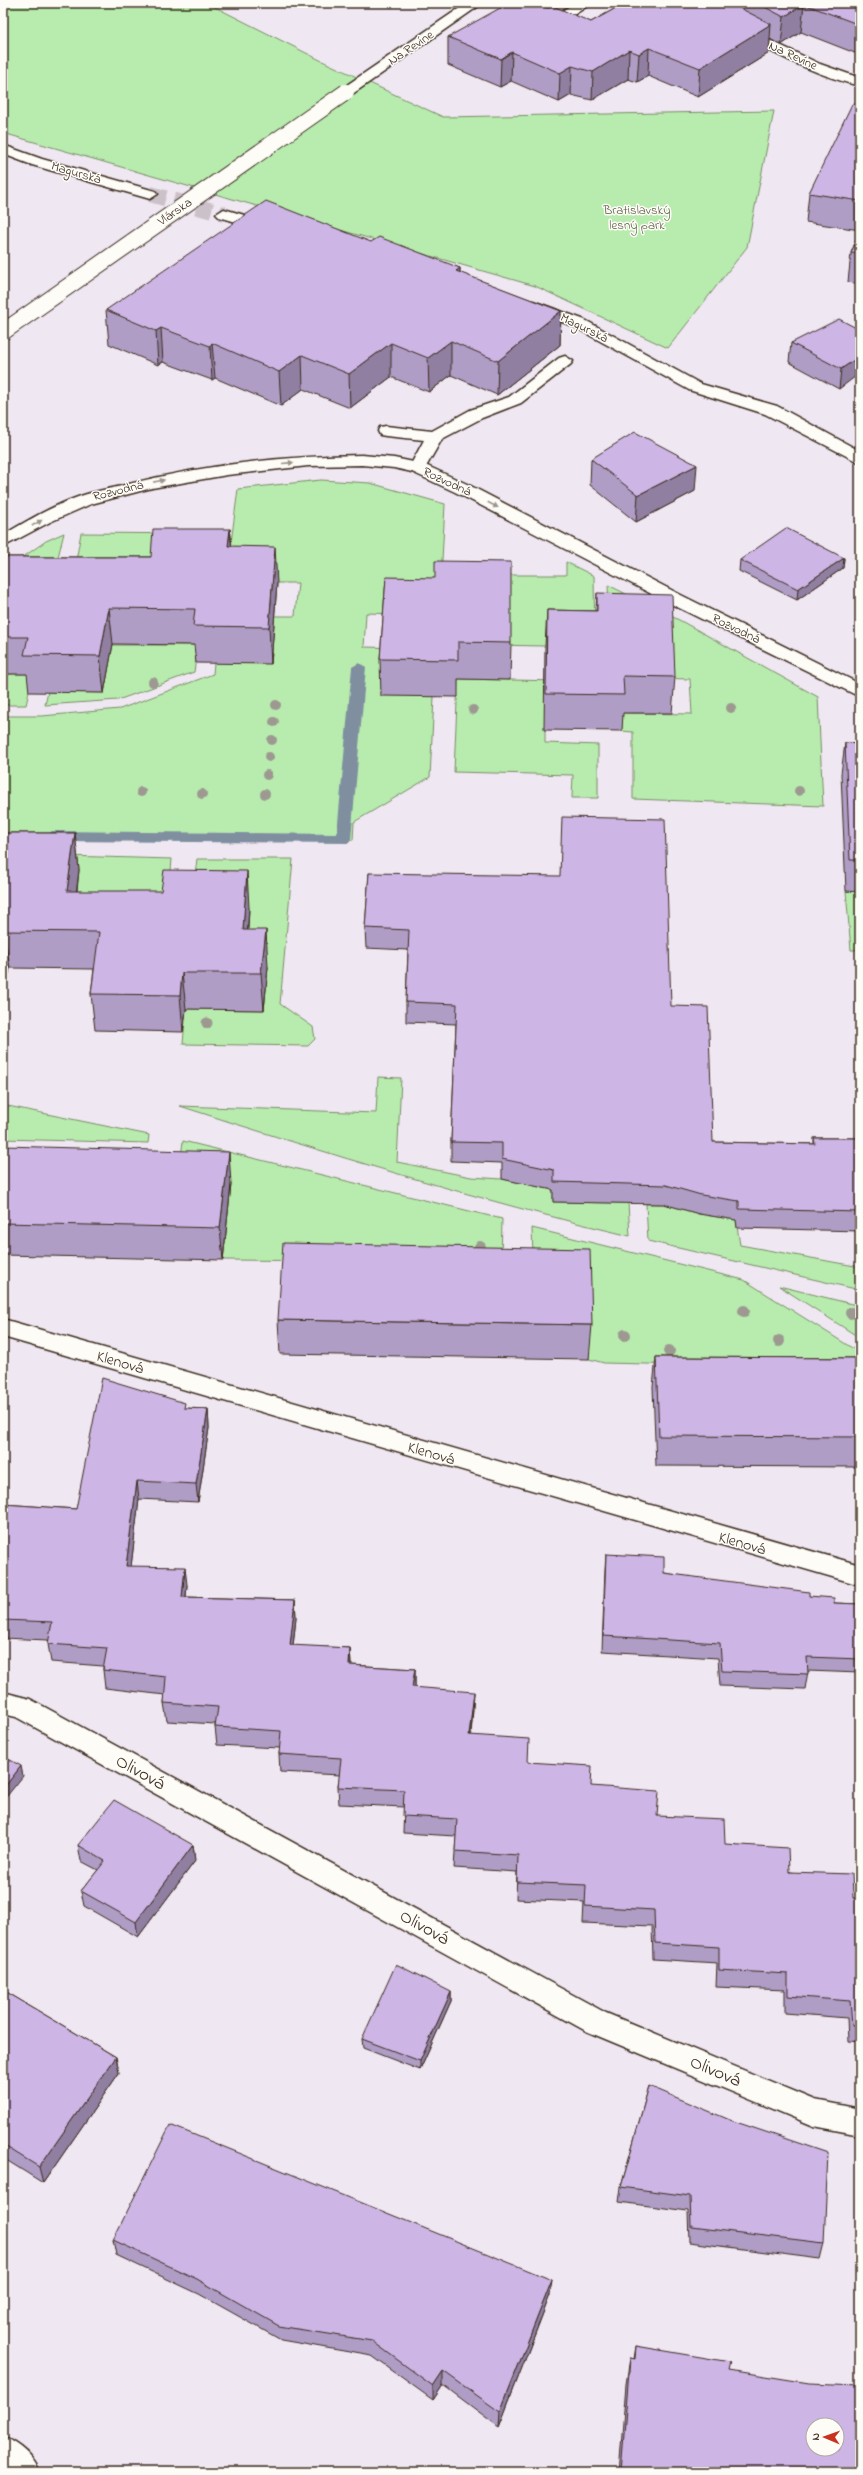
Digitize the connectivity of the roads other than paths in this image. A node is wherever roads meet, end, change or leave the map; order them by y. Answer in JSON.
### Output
{"nodes":[{"id":1,"x":476,"y":3,"type":"edge"},
{"id":2,"x":585,"y":3,"type":"edge"},
{"id":3,"x":550,"y":24,"type":"edge"},
{"id":4,"x":728,"y":24,"type":"edge"},
{"id":5,"x":860,"y":82,"type":"edge"},
{"id":6,"x":346,"y":92,"type":"joint"},
{"id":7,"x":3,"y":149,"type":"edge"},
{"id":8,"x":150,"y":194,"type":"tunnel mouth"},
{"id":9,"x":224,"y":214,"type":"tunnel mouth"},
{"id":10,"x":284,"y":230,"type":"edge"},
{"id":11,"x":522,"y":302,"type":"edge"},
{"id":12,"x":3,"y":332,"type":"edge"},
{"id":13,"x":565,"y":361,"type":"dead end"},
{"id":14,"x":386,"y":431,"type":"dead end"},
{"id":15,"x":435,"y":436,"type":"junction"},
{"id":16,"x":860,"y":458,"type":"edge"},
{"id":17,"x":417,"y":468,"type":"junction"},
{"id":18,"x":3,"y":542,"type":"edge"},
{"id":19,"x":860,"y":691,"type":"edge"},
{"id":20,"x":3,"y":1328,"type":"edge"},
{"id":21,"x":860,"y":1575,"type":"edge"},
{"id":22,"x":3,"y":1703,"type":"edge"},
{"id":23,"x":860,"y":2122,"type":"edge"},
{"id":24,"x":3,"y":2452,"type":"edge"},
{"id":25,"x":25,"y":2472,"type":"edge"}],
"edges":[{"from":1,"to":6,"type":"street","name":"Na Revíne"},
{"from":2,"to":3,"type":"street"},
{"from":4,"to":5,"type":"street","name":"Na Revíne"},
{"from":6,"to":12,"type":"street","name":"Vlárska","bridge":true},
{"from":7,"to":8,"type":"street","name":"Magurská"},
{"from":9,"to":10,"type":"street"},
{"from":11,"to":16,"type":"street","name":"Magurská"},
{"from":13,"to":15,"type":"street"},
{"from":14,"to":15,"type":"street"},
{"from":15,"to":17,"type":"street"},
{"from":18,"to":17,"type":"street","name":"Rozvodná","one_way":true},
{"from":17,"to":19,"type":"street","name":"Rozvodná","one_way":true},
{"from":20,"to":21,"type":"street","name":"Klenová"},
{"from":22,"to":23,"type":"street","name":"Olivová"},
{"from":24,"to":25,"type":"street"}]}
